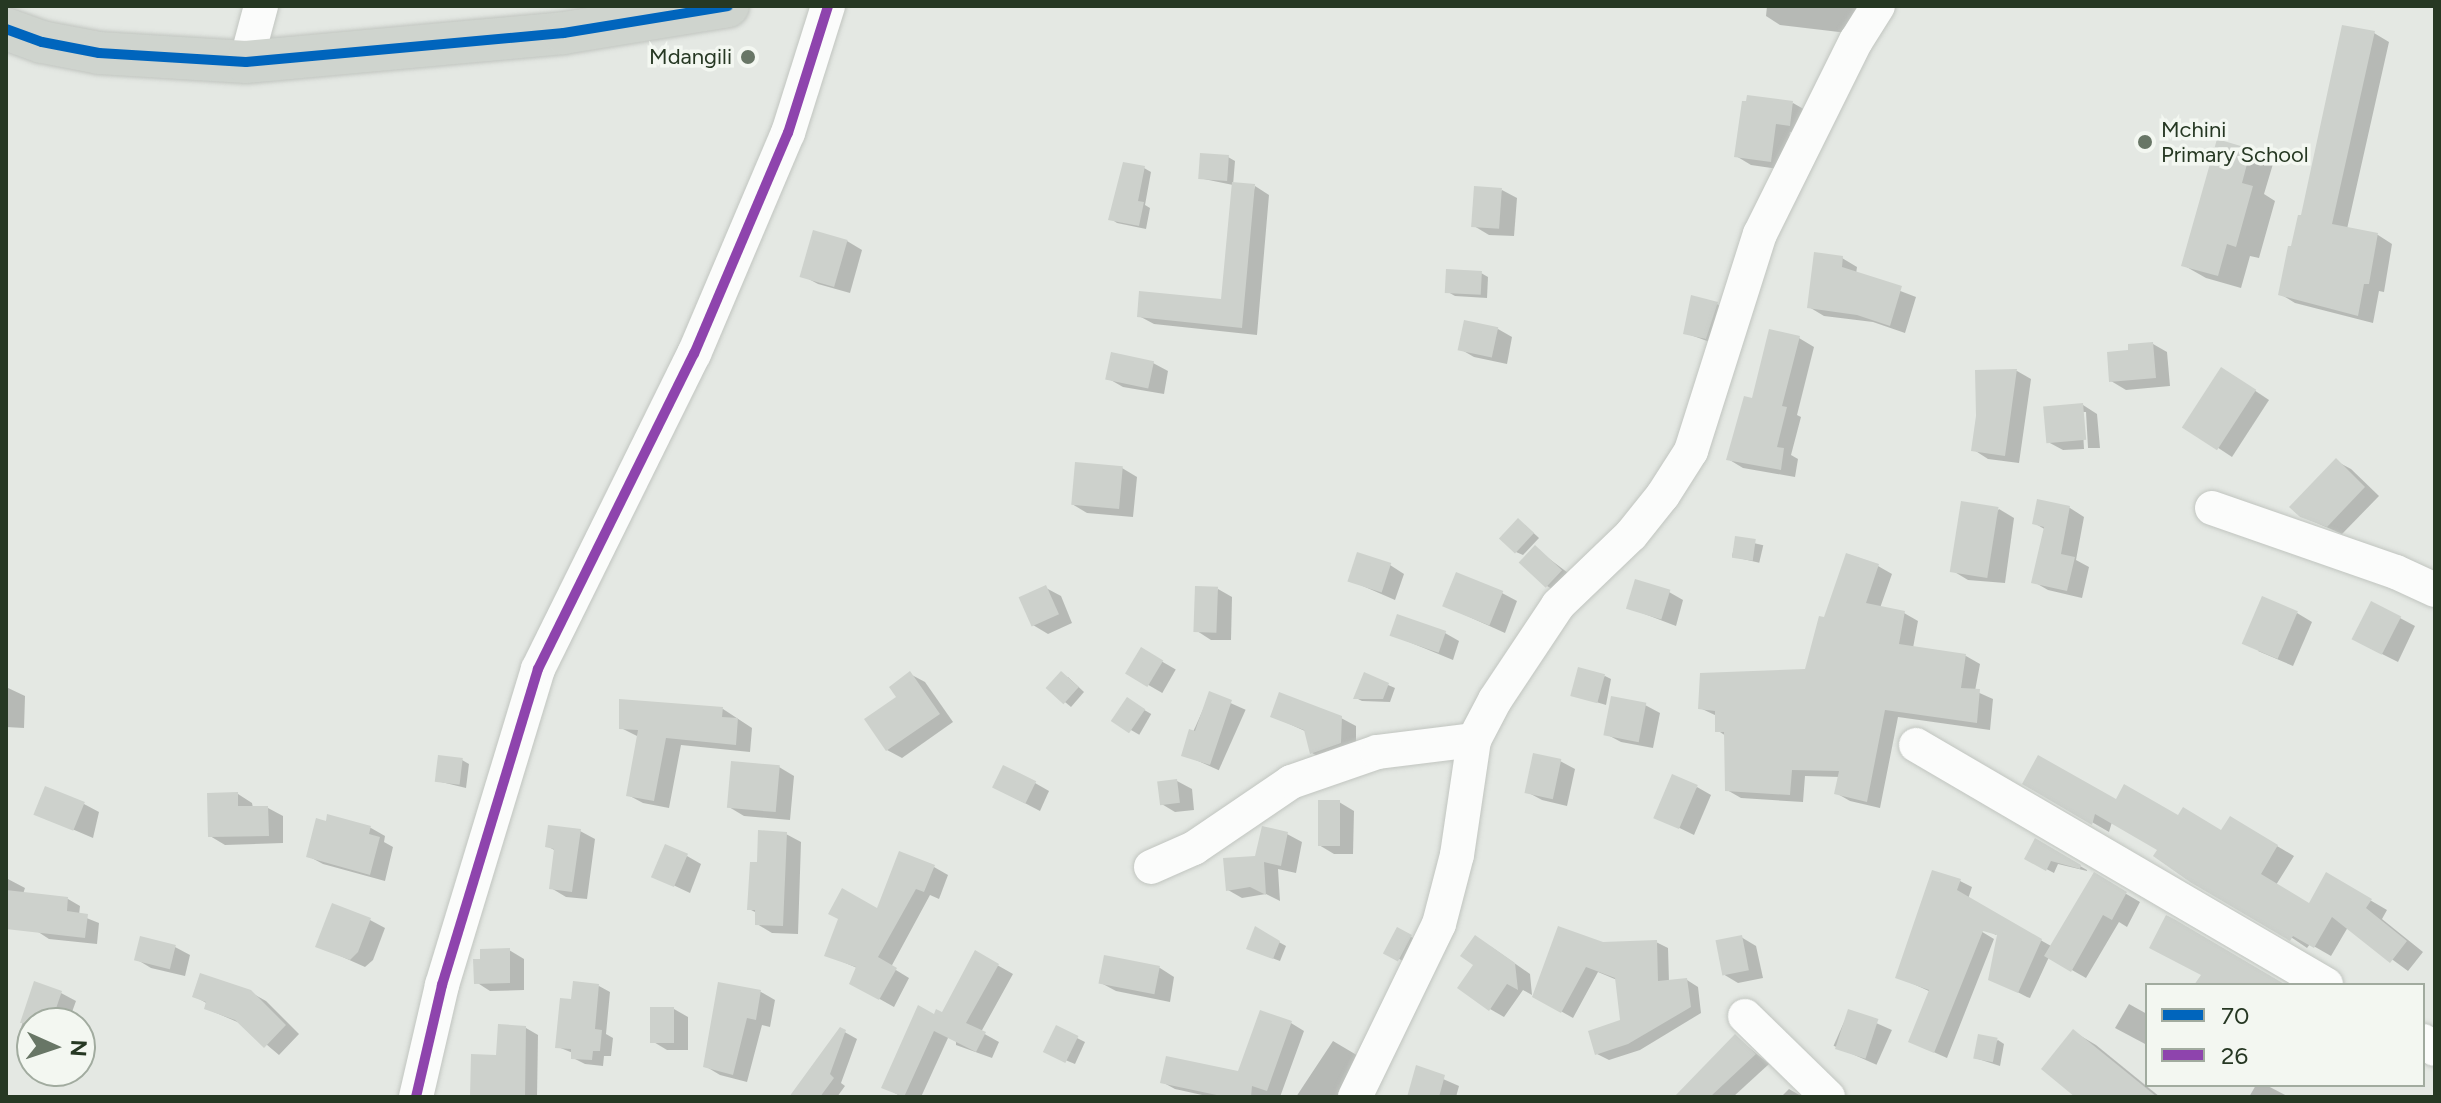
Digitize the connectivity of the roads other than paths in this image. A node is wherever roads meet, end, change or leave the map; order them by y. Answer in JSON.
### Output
{"nodes":[{"id":1,"x":261,"y":6,"type":"edge"},
{"id":2,"x":728,"y":6,"type":"edge"},
{"id":3,"x":828,"y":6,"type":"edge"},
{"id":4,"x":1878,"y":6,"type":"edge"},
{"id":5,"x":6,"y":29,"type":"edge"},
{"id":6,"x":246,"y":62,"type":"junction"},
{"id":7,"x":2212,"y":508,"type":"dead end"},
{"id":8,"x":2435,"y":590,"type":"edge"},
{"id":9,"x":1474,"y":740,"type":"junction"},
{"id":10,"x":1916,"y":745,"type":"dead end"},
{"id":11,"x":1151,"y":867,"type":"dead end"},
{"id":12,"x":2323,"y":983,"type":"edge"},
{"id":13,"x":1745,"y":1016,"type":"dead end"},
{"id":14,"x":416,"y":1097,"type":"edge"},
{"id":15,"x":1355,"y":1097,"type":"edge"},
{"id":16,"x":1828,"y":1097,"type":"edge"}],
"edges":[{"from":1,"to":6,"type":"street"},
{"from":2,"to":6,"type":"main road"},
{"from":3,"to":14,"type":"street"},
{"from":4,"to":9,"type":"street"},
{"from":5,"to":6,"type":"main road"},
{"from":7,"to":8,"type":"street"},
{"from":9,"to":11,"type":"street"},
{"from":9,"to":15,"type":"street"},
{"from":10,"to":12,"type":"street"},
{"from":13,"to":16,"type":"street"}]}
